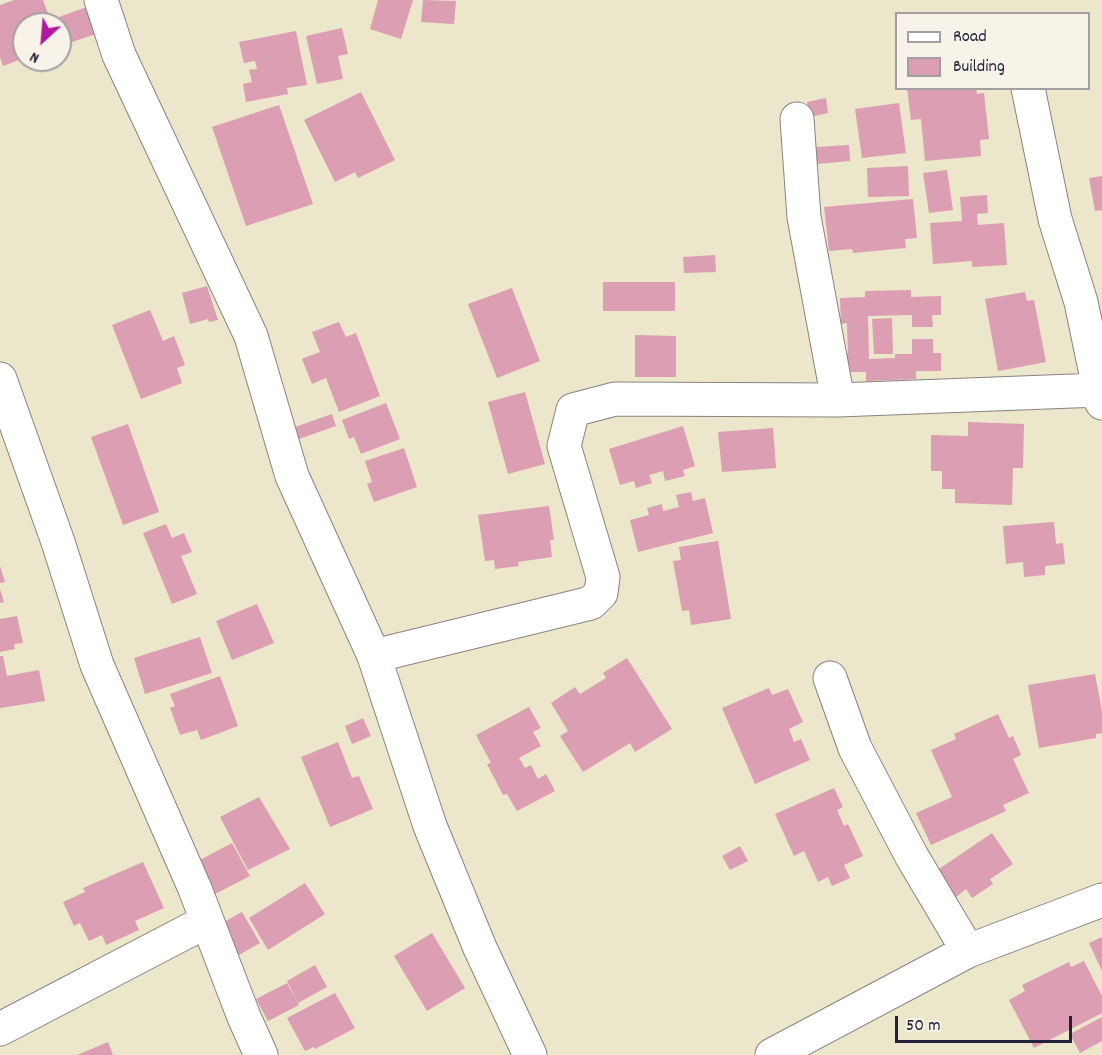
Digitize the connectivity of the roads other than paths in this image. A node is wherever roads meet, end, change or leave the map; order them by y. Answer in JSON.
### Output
{"nodes":[{"id":1,"x":100,"y":0,"type":"edge"},
{"id":2,"x":1028,"y":90,"type":"edge"},
{"id":3,"x":797,"y":119,"type":"dead end"},
{"id":4,"x":1091,"y":299,"type":"edge"},
{"id":5,"x":0,"y":380,"type":"edge"},
{"id":6,"x":1101,"y":397,"type":"edge"},
{"id":7,"x":838,"y":400,"type":"junction"},
{"id":8,"x":374,"y":656,"type":"junction"},
{"id":9,"x":830,"y":678,"type":"dead end"},
{"id":10,"x":1102,"y":900,"type":"edge"},
{"id":11,"x":207,"y":921,"type":"junction"},
{"id":12,"x":968,"y":951,"type":"junction"},
{"id":13,"x":0,"y":1029,"type":"edge"},
{"id":14,"x":261,"y":1055,"type":"edge"},
{"id":15,"x":530,"y":1055,"type":"edge"},
{"id":16,"x":772,"y":1055,"type":"edge"}],
"edges":[{"from":1,"to":8,"type":"street"},
{"from":2,"to":4,"type":"street"},
{"from":3,"to":7,"type":"street"},
{"from":4,"to":6,"type":"street"},
{"from":5,"to":11,"type":"street"},
{"from":6,"to":7,"type":"street"},
{"from":7,"to":8,"type":"street"},
{"from":8,"to":15,"type":"street"},
{"from":9,"to":12,"type":"street"},
{"from":10,"to":12,"type":"street"},
{"from":11,"to":13,"type":"street"},
{"from":11,"to":14,"type":"street"},
{"from":12,"to":16,"type":"street"}]}
